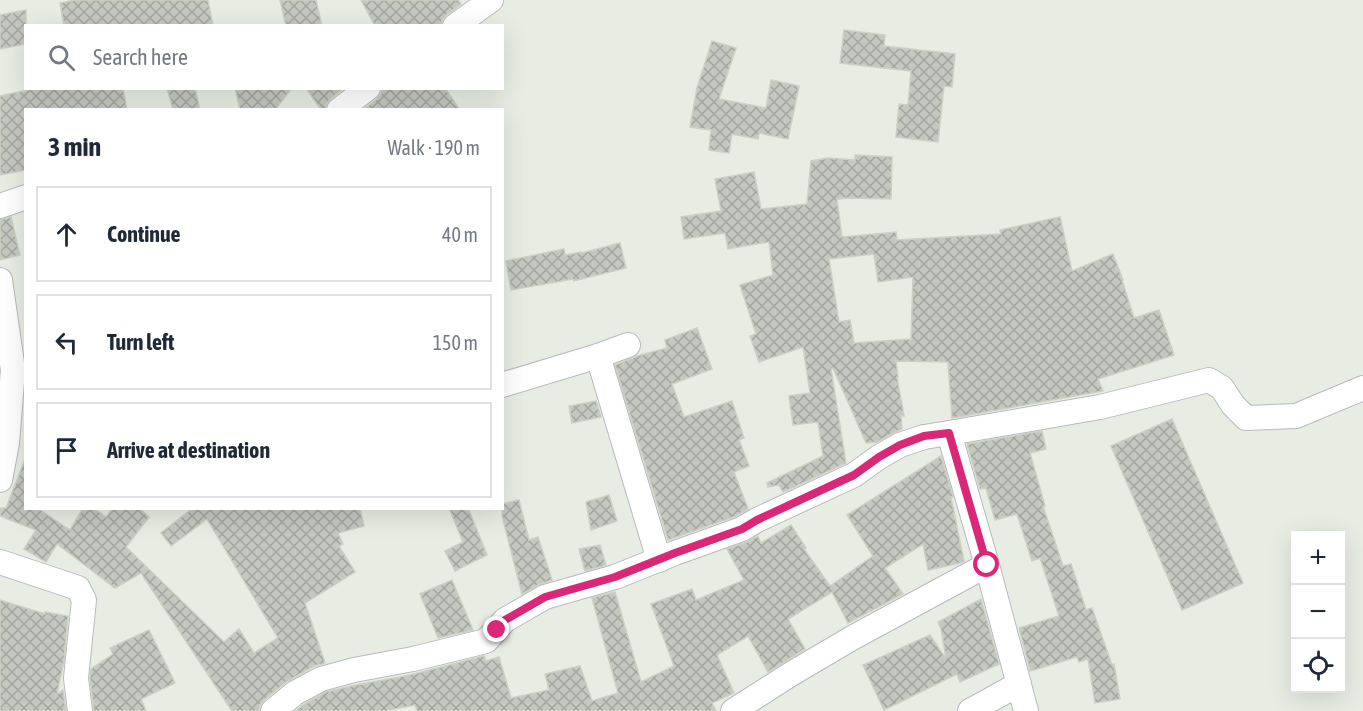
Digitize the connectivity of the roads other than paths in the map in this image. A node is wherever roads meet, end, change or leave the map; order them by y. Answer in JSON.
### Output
{"nodes":[{"id":1,"x":491,"y":0,"type":"edge"},
{"id":2,"x":458,"y":24,"type":"edge"},
{"id":3,"x":365,"y":90,"type":"edge"},
{"id":4,"x":342,"y":108,"type":"edge"},
{"id":5,"x":24,"y":198,"type":"edge"},
{"id":6,"x":0,"y":206,"type":"edge"},
{"id":7,"x":0,"y":280,"type":"edge"},
{"id":8,"x":628,"y":345,"type":"dead end"},
{"id":9,"x":598,"y":356,"type":"junction"},
{"id":10,"x":504,"y":384,"type":"edge"},
{"id":11,"x":1363,"y":388,"type":"edge"},
{"id":12,"x":949,"y":433,"type":"junction"},
{"id":13,"x":0,"y":480,"type":"edge"},
{"id":14,"x":659,"y":560,"type":"junction"},
{"id":15,"x":0,"y":562,"type":"edge"},
{"id":16,"x":987,"y":565,"type":"junction"},
{"id":17,"x":1019,"y":684,"type":"junction"},
{"id":18,"x":80,"y":711,"type":"edge"},
{"id":19,"x":273,"y":711,"type":"edge"},
{"id":20,"x":734,"y":711,"type":"edge"},
{"id":21,"x":970,"y":711,"type":"edge"},
{"id":22,"x":1026,"y":711,"type":"edge"}],
"edges":[{"from":1,"to":2,"type":"street"},
{"from":3,"to":4,"type":"street"},
{"from":5,"to":6,"type":"street"},
{"from":7,"to":13,"type":"street"},
{"from":8,"to":9,"type":"street"},
{"from":9,"to":10,"type":"street"},
{"from":9,"to":14,"type":"street"},
{"from":11,"to":12,"type":"street"},
{"from":12,"to":14,"type":"street"},
{"from":12,"to":16,"type":"street"},
{"from":14,"to":19,"type":"street"},
{"from":15,"to":18,"type":"street"},
{"from":16,"to":17,"type":"street"},
{"from":16,"to":20,"type":"street"},
{"from":17,"to":21,"type":"street"},
{"from":17,"to":22,"type":"street"}]}
